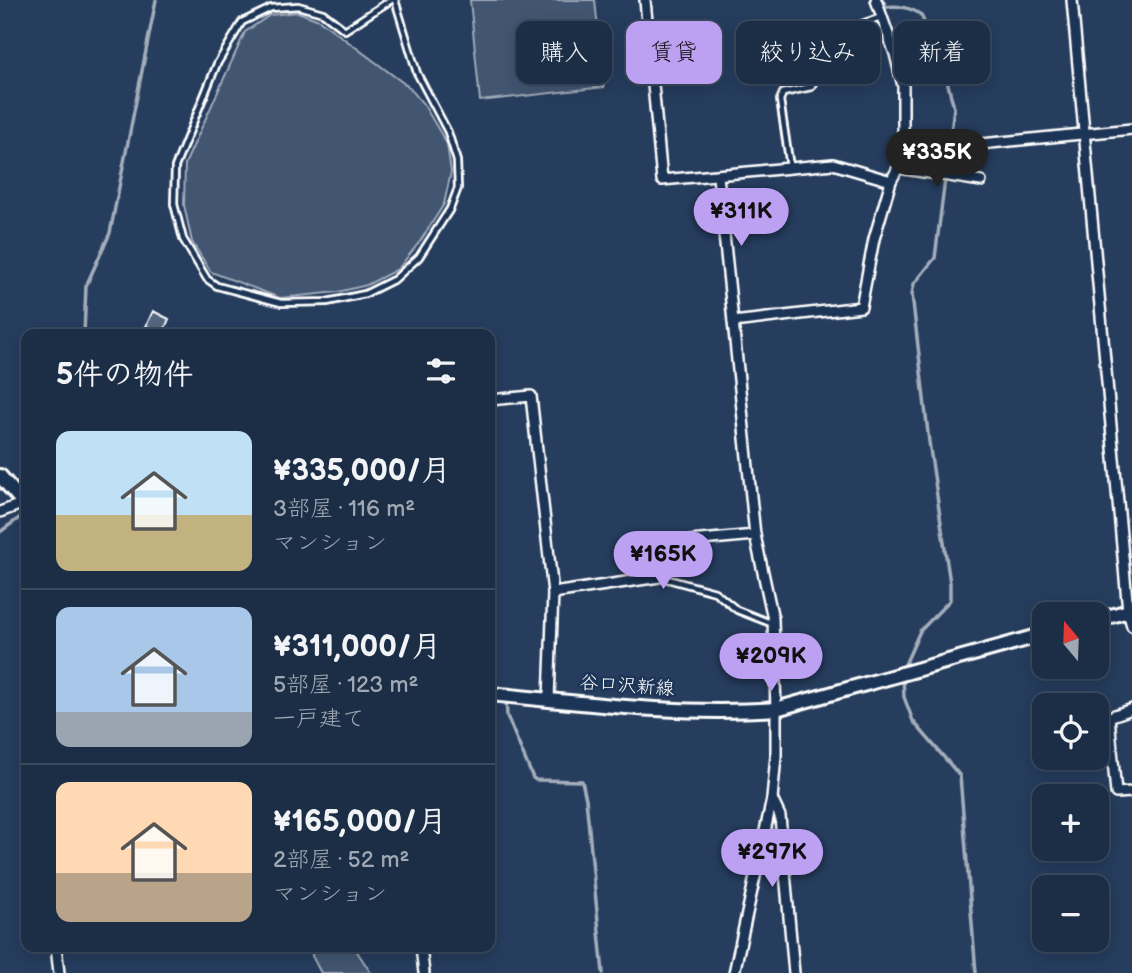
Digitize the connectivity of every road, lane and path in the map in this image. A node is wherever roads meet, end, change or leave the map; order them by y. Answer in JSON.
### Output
{"nodes":[{"id":1,"x":393,"y":0,"type":"edge"},
{"id":2,"x":645,"y":0,"type":"edge"},
{"id":3,"x":876,"y":0,"type":"edge"},
{"id":4,"x":1072,"y":0,"type":"edge"},
{"id":5,"x":882,"y":17,"type":"junction"},
{"id":6,"x":1132,"y":129,"type":"edge"},
{"id":7,"x":1084,"y":134,"type":"junction"},
{"id":8,"x":790,"y":167,"type":"junction"},
{"id":9,"x":898,"y":168,"type":"junction"},
{"id":10,"x":718,"y":177,"type":"junction"},
{"id":11,"x":891,"y":181,"type":"junction"},
{"id":12,"x":981,"y":181,"type":"dead end"},
{"id":13,"x":733,"y":322,"type":"junction"},
{"id":14,"x":495,"y":400,"type":"edge"},
{"id":15,"x":0,"y":476,"type":"edge"},
{"id":16,"x":21,"y":500,"type":"edge"},
{"id":17,"x":21,"y":506,"type":"edge"},
{"id":18,"x":0,"y":512,"type":"edge"},
{"id":19,"x":755,"y":535,"type":"junction"},
{"id":20,"x":659,"y":576,"type":"junction"},
{"id":21,"x":553,"y":593,"type":"junction"},
{"id":22,"x":1130,"y":611,"type":"edge"},
{"id":23,"x":1110,"y":616,"type":"edge"},
{"id":24,"x":773,"y":624,"type":"junction"},
{"id":25,"x":1132,"y":626,"type":"edge"},
{"id":26,"x":1032,"y":638,"type":"edge"},
{"id":27,"x":495,"y":694,"type":"edge"},
{"id":28,"x":550,"y":699,"type":"junction"},
{"id":29,"x":776,"y":709,"type":"junction"},
{"id":30,"x":1132,"y":709,"type":"edge"},
{"id":31,"x":1132,"y":792,"type":"edge"},
{"id":32,"x":772,"y":799,"type":"junction"},
{"id":33,"x":57,"y":952,"type":"edge"},
{"id":34,"x":422,"y":952,"type":"edge"},
{"id":35,"x":59,"y":973,"type":"edge"},
{"id":36,"x":424,"y":973,"type":"edge"},
{"id":37,"x":734,"y":973,"type":"edge"},
{"id":38,"x":794,"y":973,"type":"edge"}],
"edges":[{"from":1,"to":1,"type":"lane"},
{"from":2,"to":10,"type":"street"},
{"from":3,"to":5,"type":"street"},
{"from":4,"to":7,"type":"street"},
{"from":5,"to":8,"type":"lane"},
{"from":5,"to":9,"type":"street"},
{"from":6,"to":7,"type":"street"},
{"from":7,"to":9,"type":"street"},
{"from":7,"to":22,"type":"street"},
{"from":8,"to":10,"type":"street"},
{"from":8,"to":11,"type":"street"},
{"from":9,"to":11,"type":"street"},
{"from":9,"to":12,"type":"street"},
{"from":10,"to":13,"type":"street"},
{"from":11,"to":13,"type":"street"},
{"from":13,"to":19,"type":"street"},
{"from":14,"to":21,"type":"street"},
{"from":15,"to":16,"type":"main road"},
{"from":17,"to":18,"type":"street"},
{"from":19,"to":20,"type":"street"},
{"from":19,"to":24,"type":"street"},
{"from":20,"to":21,"type":"street"},
{"from":20,"to":24,"type":"lane"},
{"from":21,"to":28,"type":"street"},
{"from":22,"to":23,"type":"main road"},
{"from":22,"to":25,"type":"street"},
{"from":24,"to":29,"type":"street"},
{"from":26,"to":29,"type":"main road","name":"谷口沢新線"},
{"from":27,"to":28,"type":"main road","name":"谷口沢新線"},
{"from":28,"to":29,"type":"main road","name":"谷口沢新線"},
{"from":29,"to":32,"type":"street"},
{"from":30,"to":31,"type":"street"},
{"from":32,"to":37,"type":"street"},
{"from":32,"to":38,"type":"street"},
{"from":33,"to":35,"type":"street"},
{"from":34,"to":36,"type":"street"}]}
